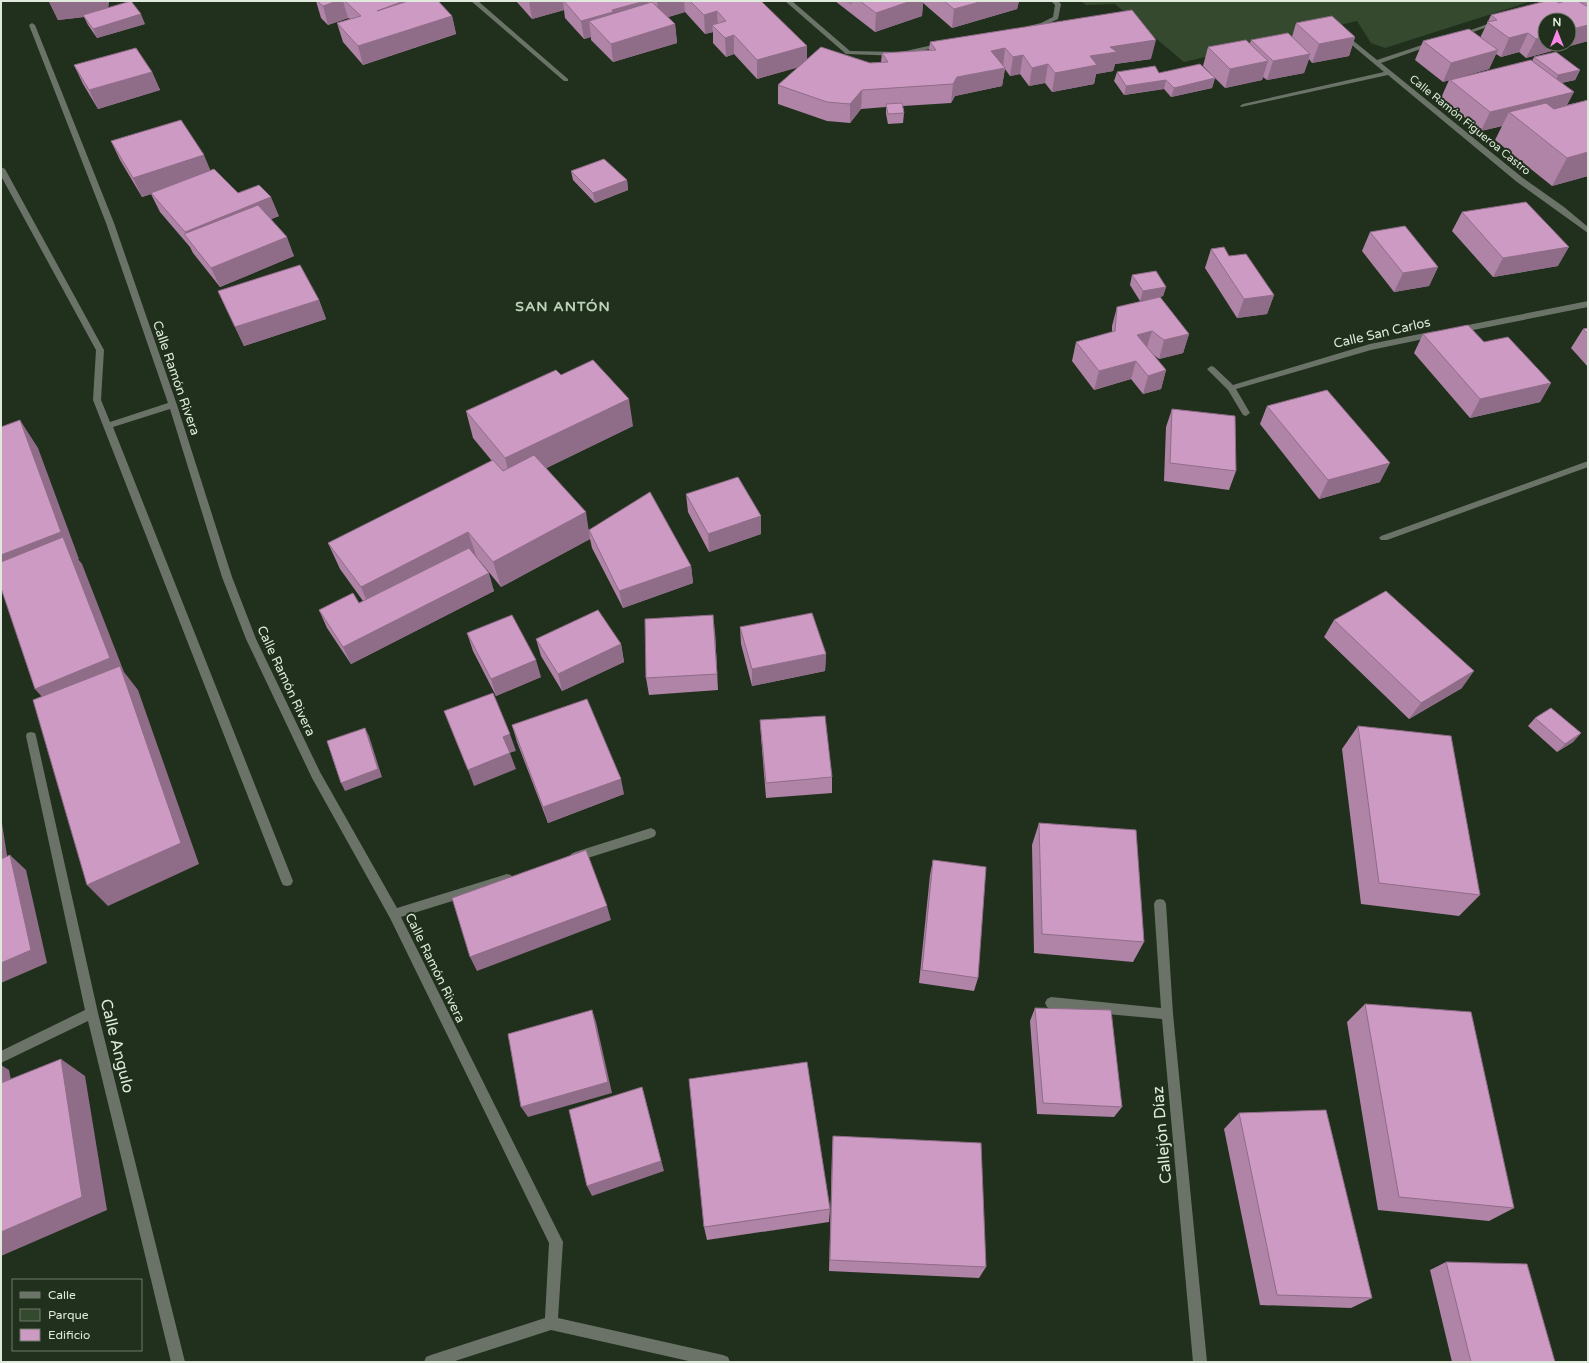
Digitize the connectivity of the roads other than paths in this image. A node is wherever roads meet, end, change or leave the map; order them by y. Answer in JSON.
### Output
{"nodes":[{"id":1,"x":474,"y":1,"type":"edge"},
{"id":2,"x":788,"y":1,"type":"edge"},
{"id":3,"x":1054,"y":1,"type":"edge"},
{"id":4,"x":1563,"y":1,"type":"edge"},
{"id":5,"x":1540,"y":8,"type":"edge"},
{"id":6,"x":1503,"y":21,"type":"edge"},
{"id":7,"x":32,"y":25,"type":"dead end"},
{"id":8,"x":1020,"y":29,"type":"edge"},
{"id":9,"x":1340,"y":33,"type":"edge"},
{"id":10,"x":1451,"y":38,"type":"edge"},
{"id":11,"x":1443,"y":40,"type":"edge"},
{"id":12,"x":946,"y":44,"type":"edge"},
{"id":13,"x":1376,"y":62,"type":"junction"},
{"id":14,"x":1389,"y":73,"type":"junction"},
{"id":15,"x":566,"y":80,"type":"dead end"},
{"id":16,"x":1243,"y":106,"type":"dead end"},
{"id":17,"x":1,"y":169,"type":"edge"},
{"id":18,"x":1588,"y":232,"type":"edge"},
{"id":19,"x":1588,"y":304,"type":"edge"},
{"id":20,"x":1212,"y":369,"type":"dead end"},
{"id":21,"x":1231,"y":388,"type":"junction"},
{"id":22,"x":173,"y":405,"type":"junction"},
{"id":23,"x":1246,"y":413,"type":"dead end"},
{"id":24,"x":107,"y":426,"type":"junction"},
{"id":25,"x":1588,"y":464,"type":"edge"},
{"id":26,"x":1384,"y":538,"type":"dead end"},
{"id":27,"x":31,"y":736,"type":"dead end"},
{"id":28,"x":652,"y":833,"type":"dead end"},
{"id":29,"x":568,"y":859,"type":"edge"},
{"id":30,"x":515,"y":876,"type":"edge"},
{"id":31,"x":287,"y":881,"type":"dead end"},
{"id":32,"x":1160,"y":904,"type":"dead end"},
{"id":33,"x":394,"y":914,"type":"junction"},
{"id":34,"x":1051,"y":1003,"type":"dead end"},
{"id":35,"x":92,"y":1013,"type":"junction"},
{"id":36,"x":1167,"y":1014,"type":"junction"},
{"id":37,"x":1,"y":1057,"type":"edge"},
{"id":38,"x":551,"y":1324,"type":"junction"},
{"id":39,"x":178,"y":1362,"type":"edge"},
{"id":40,"x":431,"y":1362,"type":"edge"},
{"id":41,"x":723,"y":1362,"type":"edge"},
{"id":42,"x":1200,"y":1362,"type":"edge"}],
"edges":[{"from":1,"to":15,"type":"street"},
{"from":2,"to":12,"type":"street"},
{"from":3,"to":8,"type":"street"},
{"from":4,"to":5,"type":"street"},
{"from":6,"to":10,"type":"street"},
{"from":7,"to":22,"type":"street","name":"Calle Ramón Rivera"},
{"from":9,"to":13,"type":"street","name":"Calle Ramón Figueroa Castro"},
{"from":11,"to":13,"type":"street"},
{"from":13,"to":14,"type":"street","name":"Calle Ramón Figueroa Castro"},
{"from":14,"to":16,"type":"street"},
{"from":14,"to":18,"type":"street","name":"Calle Ramón Figueroa Castro"},
{"from":17,"to":24,"type":"street"},
{"from":19,"to":21,"type":"street","name":"Calle San Carlos"},
{"from":20,"to":21,"type":"street"},
{"from":21,"to":23,"type":"street"},
{"from":22,"to":24,"type":"street"},
{"from":22,"to":33,"type":"street","name":"Calle Ramón Rivera"},
{"from":24,"to":31,"type":"street"},
{"from":25,"to":26,"type":"street"},
{"from":27,"to":35,"type":"street","name":"Calle Angulo"},
{"from":28,"to":29,"type":"street"},
{"from":30,"to":33,"type":"street"},
{"from":32,"to":36,"type":"street","name":"Callejón Díaz"},
{"from":33,"to":38,"type":"street","name":"Calle Ramón Rivera"},
{"from":34,"to":36,"type":"street"},
{"from":35,"to":37,"type":"street"},
{"from":35,"to":39,"type":"street","name":"Calle Angulo"},
{"from":36,"to":42,"type":"street","name":"Callejón Díaz"},
{"from":38,"to":40,"type":"street"},
{"from":38,"to":41,"type":"street"}]}
